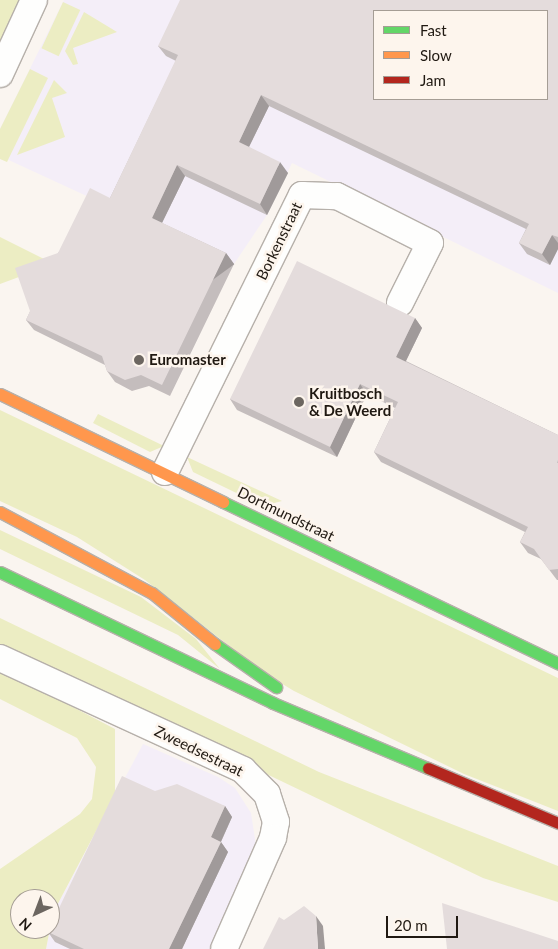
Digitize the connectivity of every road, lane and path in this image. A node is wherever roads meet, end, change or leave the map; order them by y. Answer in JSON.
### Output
{"nodes":[{"id":1,"x":34,"y":0,"type":"edge"},
{"id":2,"x":0,"y":74,"type":"edge"},
{"id":3,"x":400,"y":303,"type":"dead end"},
{"id":4,"x":0,"y":394,"type":"edge"},
{"id":5,"x":165,"y":472,"type":"junction"},
{"id":6,"x":0,"y":512,"type":"edge"},
{"id":7,"x":0,"y":518,"type":"edge"},
{"id":8,"x":24,"y":527,"type":"junction"},
{"id":9,"x":0,"y":572,"type":"edge"},
{"id":10,"x":0,"y":658,"type":"edge"},
{"id":11,"x":558,"y":662,"type":"edge"},
{"id":12,"x":341,"y":728,"type":"junction"},
{"id":13,"x":558,"y":823,"type":"edge"},
{"id":14,"x":224,"y":949,"type":"edge"}],
"edges":[{"from":1,"to":2,"type":"street"},
{"from":3,"to":5,"type":"street","name":"Borkenstraat"},
{"from":4,"to":5,"type":"street","name":"Dortmundstraat"},
{"from":5,"to":11,"type":"street","name":"Dortmundstraat"},
{"from":6,"to":8,"type":"street"},
{"from":7,"to":8,"type":"street"},
{"from":8,"to":12,"type":"street"},
{"from":9,"to":12,"type":"street"},
{"from":10,"to":14,"type":"street","name":"Zweedsestraat"},
{"from":12,"to":13,"type":"street"}]}
